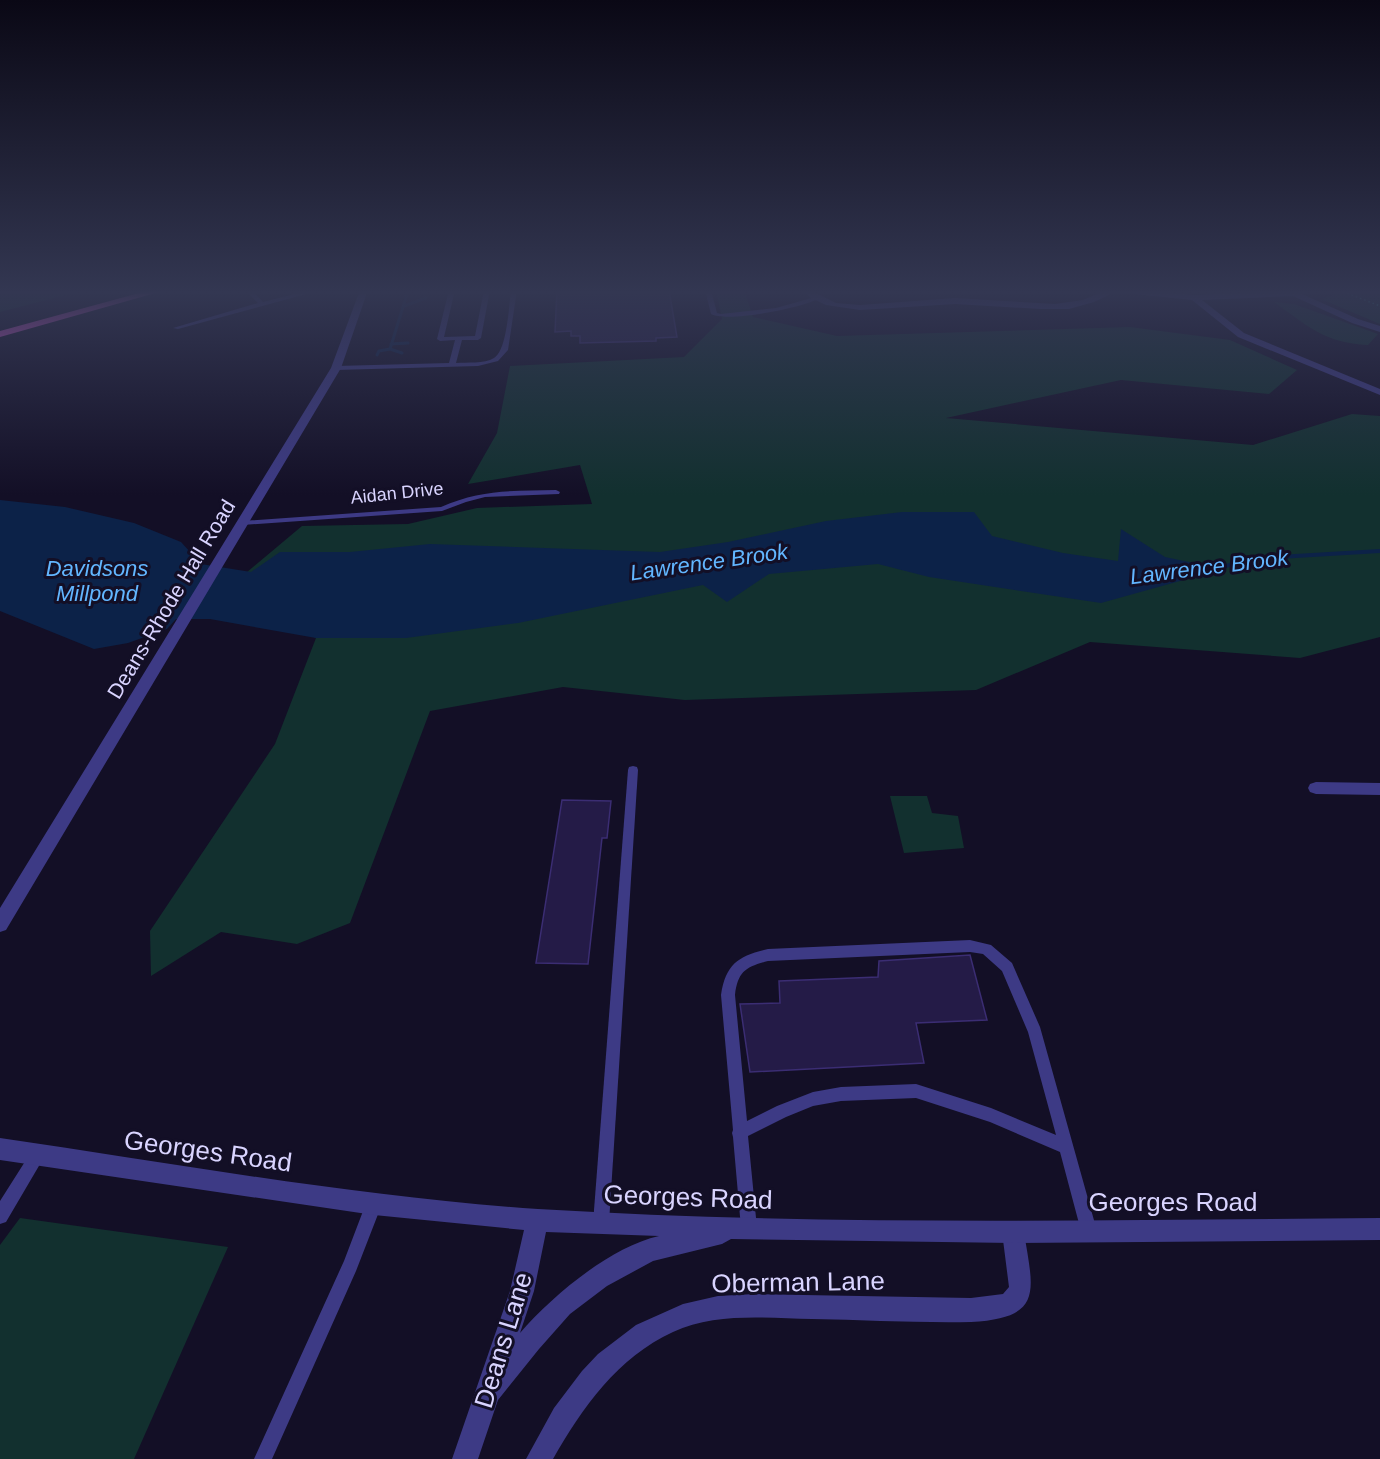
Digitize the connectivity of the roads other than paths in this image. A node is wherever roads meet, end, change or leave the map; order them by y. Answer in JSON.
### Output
{"nodes":[{"id":1,"x":340,"y":358,"type":"edge"},
{"id":2,"x":454,"y":358,"type":"edge"},
{"id":3,"x":498,"y":358,"type":"edge"},
{"id":4,"x":1297,"y":358,"type":"edge"},
{"id":5,"x":452,"y":365,"type":"junction"},
{"id":6,"x":336,"y":368,"type":"junction"},
{"id":7,"x":1380,"y":392,"type":"edge"},
{"id":8,"x":556,"y":492,"type":"dead end"},
{"id":9,"x":242,"y":523,"type":"junction"},
{"id":10,"x":633,"y":770,"type":"dead end"},
{"id":11,"x":1316,"y":788,"type":"dead end"},
{"id":12,"x":1380,"y":789,"type":"edge"},
{"id":13,"x":0,"y":924,"type":"edge"},
{"id":14,"x":739,"y":1133,"type":"junction"},
{"id":15,"x":1065,"y":1147,"type":"junction"},
{"id":16,"x":0,"y":1149,"type":"edge"},
{"id":17,"x":38,"y":1154,"type":"junction"},
{"id":18,"x":374,"y":1204,"type":"junction"},
{"id":19,"x":0,"y":1216,"type":"edge"},
{"id":20,"x":537,"y":1220,"type":"junction"},
{"id":21,"x":601,"y":1223,"type":"junction"},
{"id":22,"x":746,"y":1228,"type":"junction"},
{"id":23,"x":1380,"y":1229,"type":"edge"},
{"id":24,"x":1089,"y":1231,"type":"junction"},
{"id":25,"x":1013,"y":1232,"type":"junction"},
{"id":26,"x":489,"y":1391,"type":"junction"},
{"id":27,"x":263,"y":1459,"type":"edge"},
{"id":28,"x":465,"y":1459,"type":"edge"},
{"id":29,"x":539,"y":1459,"type":"edge"}],
"edges":[{"from":1,"to":6,"type":"street","name":"Deans-Rhode Hall Road"},
{"from":2,"to":5,"type":"lane"},
{"from":3,"to":5,"type":"lane"},
{"from":4,"to":7,"type":"street"},
{"from":5,"to":6,"type":"lane"},
{"from":6,"to":9,"type":"street","name":"Deans-Rhode Hall Road"},
{"from":8,"to":9,"type":"lane","name":"Aidan Drive"},
{"from":9,"to":13,"type":"street","name":"Deans-Rhode Hall Road"},
{"from":10,"to":21,"type":"lane"},
{"from":11,"to":12,"type":"street"},
{"from":14,"to":15,"type":"lane"},
{"from":14,"to":15,"type":"lane"},
{"from":14,"to":22,"type":"lane"},
{"from":15,"to":24,"type":"lane"},
{"from":16,"to":17,"type":"street","name":"Georges Road"},
{"from":17,"to":18,"type":"street","name":"Georges Road"},
{"from":17,"to":19,"type":"lane"},
{"from":18,"to":20,"type":"street","name":"Georges Road"},
{"from":18,"to":27,"type":"lane"},
{"from":20,"to":21,"type":"street","name":"Georges Road"},
{"from":20,"to":26,"type":"street","name":"Deans Lane"},
{"from":21,"to":22,"type":"street","name":"Georges Road"},
{"from":22,"to":25,"type":"street","name":"Georges Road"},
{"from":22,"to":26,"type":"street"},
{"from":23,"to":24,"type":"street","name":"Georges Road"},
{"from":24,"to":25,"type":"street","name":"Georges Road"},
{"from":25,"to":29,"type":"street","name":"Oberman Lane"},
{"from":26,"to":28,"type":"street","name":"Deans Lane"}]}
